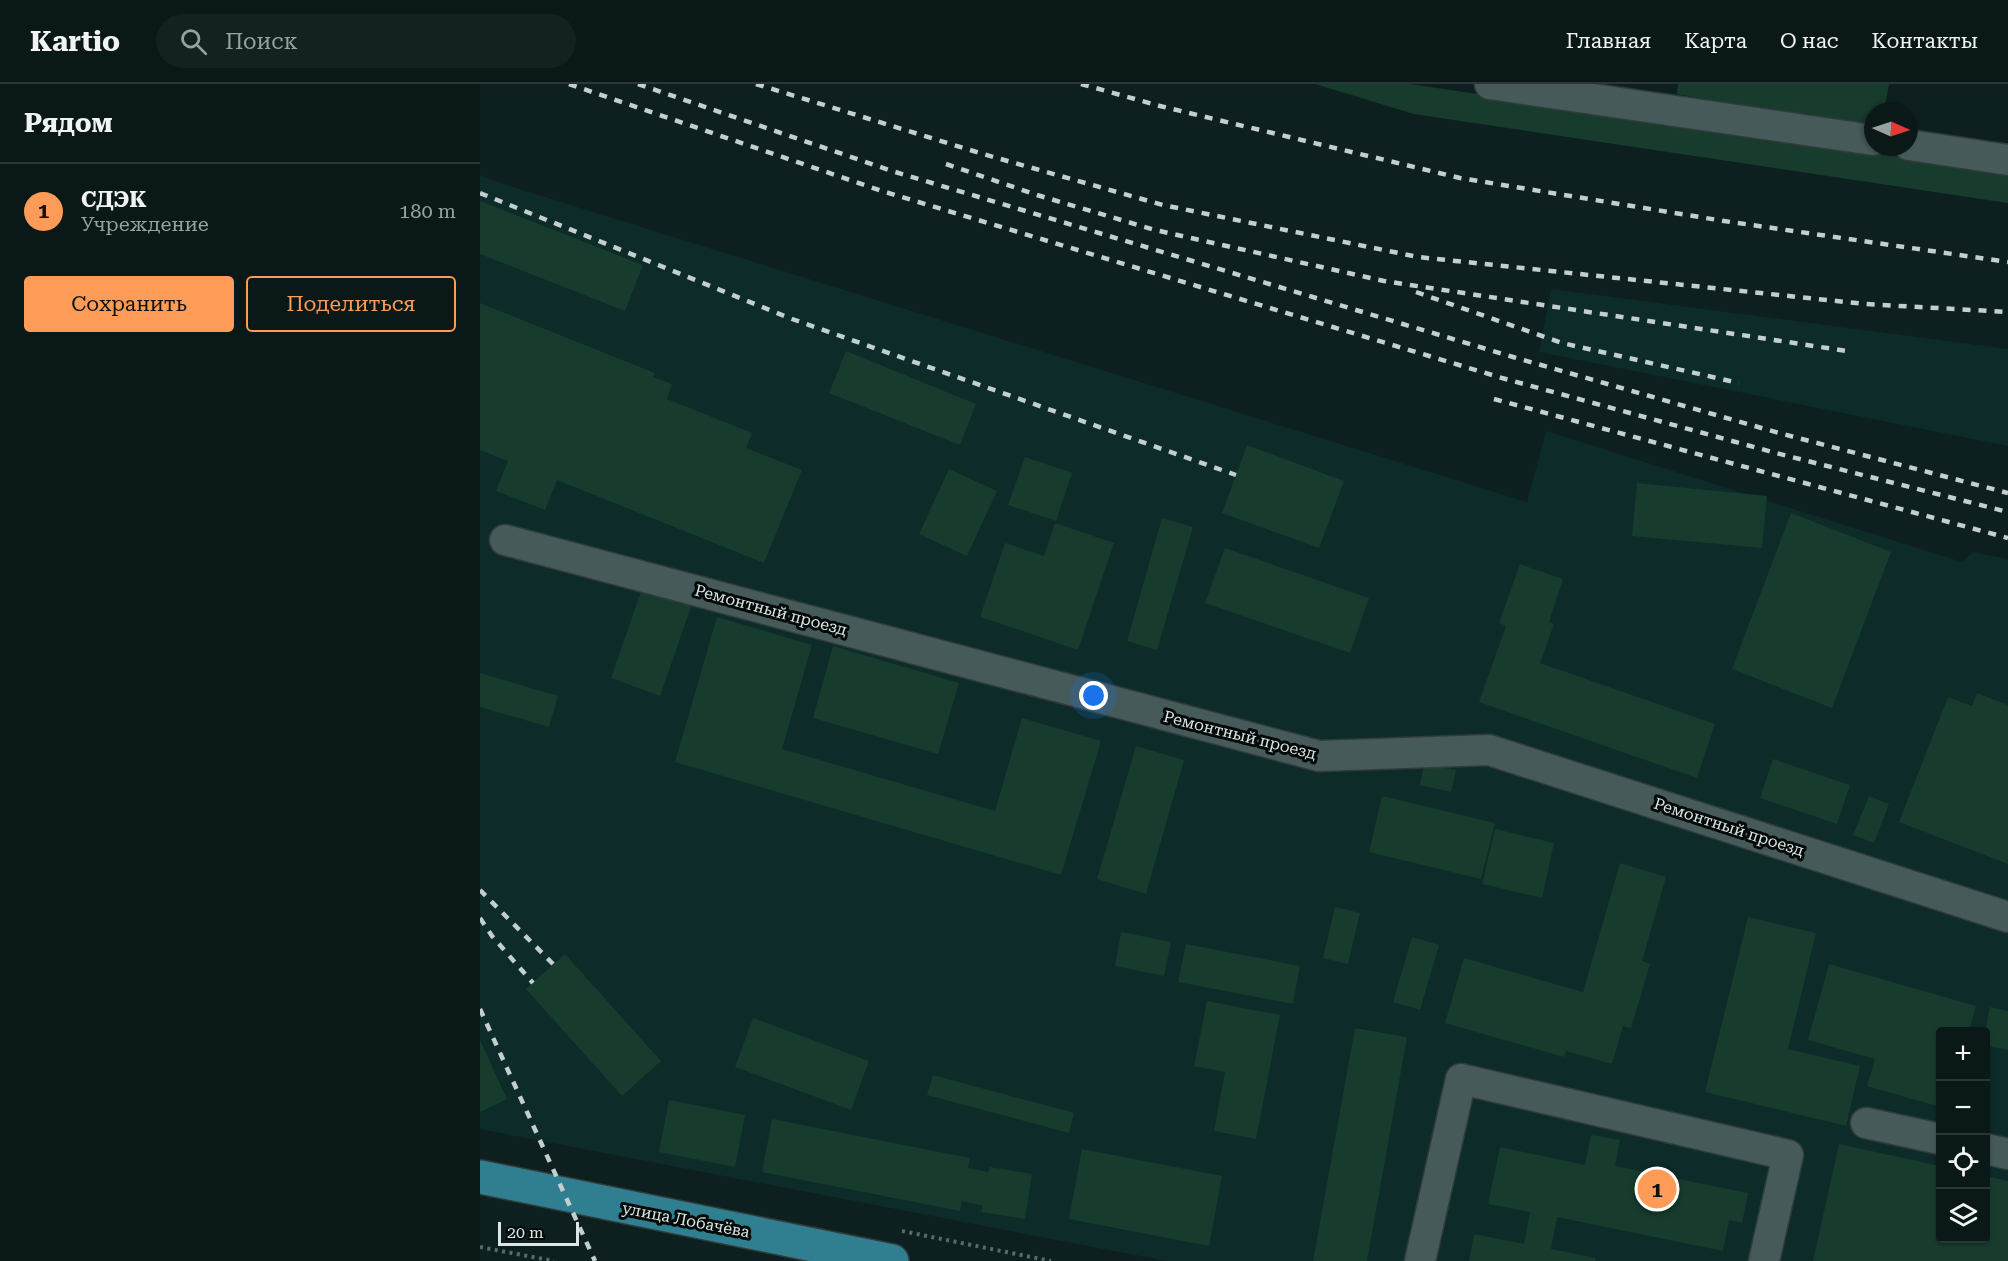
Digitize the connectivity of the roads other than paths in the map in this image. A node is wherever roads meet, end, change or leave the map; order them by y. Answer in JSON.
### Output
{"nodes":[{"id":1,"x":1490,"y":84,"type":"edge"},
{"id":2,"x":1864,"y":139,"type":"edge"},
{"id":3,"x":1918,"y":147,"type":"edge"},
{"id":4,"x":2008,"y":160,"type":"edge"},
{"id":5,"x":505,"y":540,"type":"dead end"},
{"id":6,"x":2008,"y":917,"type":"edge"},
{"id":7,"x":1866,"y":1122,"type":"dead end"},
{"id":8,"x":1936,"y":1138,"type":"edge"},
{"id":9,"x":1990,"y":1150,"type":"edge"},
{"id":10,"x":2008,"y":1154,"type":"edge"},
{"id":11,"x":480,"y":1177,"type":"edge"},
{"id":12,"x":892,"y":1261,"type":"edge"},
{"id":13,"x":1419,"y":1261,"type":"edge"},
{"id":14,"x":1764,"y":1261,"type":"edge"}],
"edges":[{"from":1,"to":2,"type":"lane"},
{"from":3,"to":4,"type":"lane"},
{"from":5,"to":6,"type":"lane","name":"Ремонтный проезд"},
{"from":7,"to":8,"type":"lane"},
{"from":9,"to":10,"type":"lane"},
{"from":11,"to":12,"type":"main road","name":"улица Лобачёва"},
{"from":13,"to":14,"type":"lane"}]}
